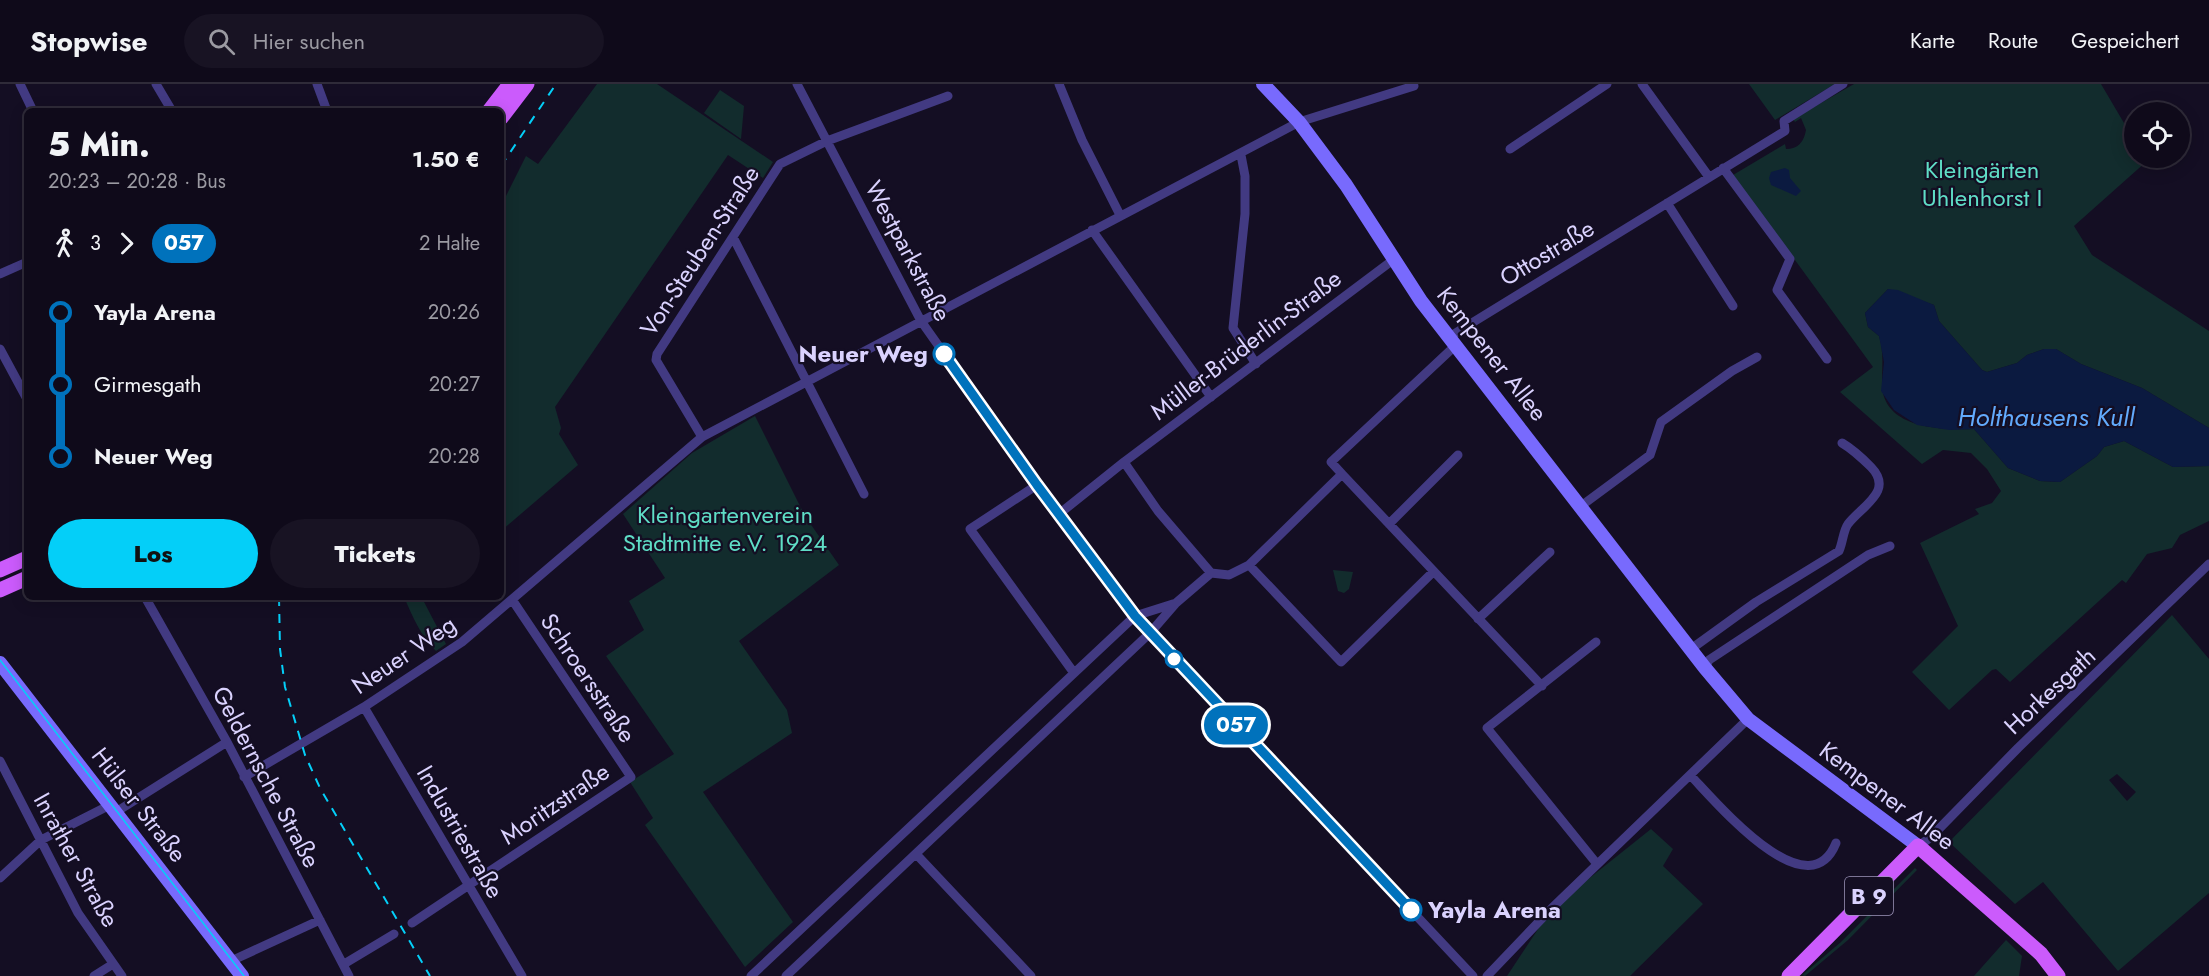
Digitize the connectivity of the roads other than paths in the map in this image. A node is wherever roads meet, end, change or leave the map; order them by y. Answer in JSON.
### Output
{"nodes":[{"id":1,"x":20,"y":84,"type":"edge"},
{"id":2,"x":156,"y":84,"type":"edge"},
{"id":3,"x":317,"y":84,"type":"edge"},
{"id":4,"x":527,"y":84,"type":"edge"},
{"id":5,"x":797,"y":84,"type":"edge"},
{"id":6,"x":1059,"y":84,"type":"edge"},
{"id":7,"x":1263,"y":84,"type":"edge"},
{"id":8,"x":1607,"y":84,"type":"edge"},
{"id":9,"x":1642,"y":84,"type":"edge"},
{"id":10,"x":1844,"y":84,"type":"edge"},
{"id":11,"x":1414,"y":86,"type":"dead end"},
{"id":12,"x":507,"y":91,"type":"edge"},
{"id":13,"x":948,"y":96,"type":"dead end"},
{"id":14,"x":32,"y":108,"type":"edge"},
{"id":15,"x":170,"y":108,"type":"edge"},
{"id":16,"x":326,"y":108,"type":"edge"},
{"id":17,"x":492,"y":108,"type":"edge"},
{"id":18,"x":503,"y":108,"type":"edge"},
{"id":19,"x":1299,"y":122,"type":"junction"},
{"id":20,"x":827,"y":141,"type":"junction"},
{"id":21,"x":1510,"y":149,"type":"dead end"},
{"id":22,"x":1241,"y":155,"type":"junction"},
{"id":23,"x":1723,"y":168,"type":"junction"},
{"id":24,"x":1709,"y":177,"type":"junction"},
{"id":25,"x":1667,"y":203,"type":"junction"},
{"id":26,"x":1120,"y":215,"type":"junction"},
{"id":27,"x":1092,"y":230,"type":"junction"},
{"id":28,"x":733,"y":237,"type":"junction"},
{"id":29,"x":1393,"y":260,"type":"junction"},
{"id":30,"x":24,"y":263,"type":"edge"},
{"id":31,"x":0,"y":274,"type":"edge"},
{"id":32,"x":1733,"y":306,"type":"dead end"},
{"id":33,"x":921,"y":321,"type":"junction"},
{"id":34,"x":1452,"y":341,"type":"junction"},
{"id":35,"x":0,"y":349,"type":"edge"},
{"id":36,"x":1757,"y":357,"type":"dead end"},
{"id":37,"x":1827,"y":359,"type":"dead end"},
{"id":38,"x":1256,"y":364,"type":"junction"},
{"id":39,"x":807,"y":381,"type":"junction"},
{"id":40,"x":24,"y":393,"type":"edge"},
{"id":41,"x":1211,"y":397,"type":"junction"},
{"id":42,"x":702,"y":437,"type":"junction"},
{"id":43,"x":1842,"y":443,"type":"dead end"},
{"id":44,"x":1458,"y":455,"type":"dead end"},
{"id":45,"x":1124,"y":462,"type":"junction"},
{"id":46,"x":1342,"y":474,"type":"junction"},
{"id":47,"x":1037,"y":485,"type":"junction"},
{"id":48,"x":864,"y":495,"type":"dead end"},
{"id":49,"x":1581,"y":506,"type":"junction"},
{"id":50,"x":1059,"y":514,"type":"junction"},
{"id":51,"x":1389,"y":524,"type":"junction"},
{"id":52,"x":1890,"y":546,"type":"dead end"},
{"id":53,"x":1550,"y":552,"type":"dead end"},
{"id":54,"x":24,"y":559,"type":"edge"},
{"id":55,"x":2209,"y":564,"type":"edge"},
{"id":56,"x":1249,"y":565,"type":"junction"},
{"id":57,"x":0,"y":570,"type":"edge"},
{"id":58,"x":1433,"y":572,"type":"junction"},
{"id":59,"x":1211,"y":573,"type":"junction"},
{"id":60,"x":24,"y":579,"type":"edge"},
{"id":61,"x":0,"y":590,"type":"edge"},
{"id":62,"x":147,"y":600,"type":"edge"},
{"id":63,"x":513,"y":601,"type":"junction"},
{"id":64,"x":1176,"y":603,"type":"junction"},
{"id":65,"x":1135,"y":616,"type":"junction"},
{"id":66,"x":1478,"y":620,"type":"junction"},
{"id":67,"x":1150,"y":633,"type":"junction"},
{"id":68,"x":1596,"y":642,"type":"dead end"},
{"id":69,"x":1690,"y":649,"type":"junction"},
{"id":70,"x":0,"y":663,"type":"edge"},
{"id":71,"x":1705,"y":668,"type":"junction"},
{"id":72,"x":1074,"y":673,"type":"junction"},
{"id":73,"x":1542,"y":686,"type":"junction"},
{"id":74,"x":364,"y":707,"type":"junction"},
{"id":75,"x":1748,"y":719,"type":"junction"},
{"id":76,"x":227,"y":742,"type":"junction"},
{"id":77,"x":0,"y":761,"type":"edge"},
{"id":78,"x":1691,"y":776,"type":"junction"},
{"id":79,"x":244,"y":777,"type":"junction"},
{"id":80,"x":631,"y":777,"type":"joint"},
{"id":81,"x":113,"y":809,"type":"junction"},
{"id":82,"x":40,"y":840,"type":"junction"},
{"id":83,"x":1836,"y":843,"type":"dead end"},
{"id":84,"x":1918,"y":846,"type":"junction"},
{"id":85,"x":917,"y":855,"type":"junction"},
{"id":86,"x":1597,"y":864,"type":"junction"},
{"id":87,"x":0,"y":878,"type":"edge"},
{"id":88,"x":468,"y":885,"type":"junction"},
{"id":89,"x":320,"y":921,"type":"junction"},
{"id":90,"x":412,"y":923,"type":"dead end"},
{"id":91,"x":394,"y":934,"type":"dead end"},
{"id":92,"x":231,"y":961,"type":"junction"},
{"id":93,"x":113,"y":964,"type":"junction"},
{"id":94,"x":344,"y":964,"type":"junction"},
{"id":95,"x":94,"y":976,"type":"edge"},
{"id":96,"x":122,"y":976,"type":"edge"},
{"id":97,"x":242,"y":976,"type":"edge"},
{"id":98,"x":349,"y":976,"type":"edge"},
{"id":99,"x":522,"y":976,"type":"edge"},
{"id":100,"x":751,"y":976,"type":"edge"},
{"id":101,"x":786,"y":976,"type":"edge"},
{"id":102,"x":1031,"y":976,"type":"edge"},
{"id":103,"x":1473,"y":976,"type":"edge"},
{"id":104,"x":1487,"y":976,"type":"edge"},
{"id":105,"x":1789,"y":976,"type":"edge"},
{"id":106,"x":2058,"y":976,"type":"edge"}],
"edges":[{"from":1,"to":14,"type":"street"},
{"from":2,"to":15,"type":"street"},
{"from":3,"to":16,"type":"street"},
{"from":4,"to":12,"type":"main road"},
{"from":5,"to":20,"type":"street","name":"Westparkstraße"},
{"from":6,"to":26,"type":"street"},
{"from":7,"to":19,"type":"street","name":"Kempener Allee"},
{"from":8,"to":21,"type":"street"},
{"from":9,"to":24,"type":"street"},
{"from":10,"to":23,"type":"street","name":"Ottostraße"},
{"from":11,"to":19,"type":"street","name":"Neuer Weg"},
{"from":12,"to":17,"type":"main road"},
{"from":12,"to":18,"type":"main road"},
{"from":13,"to":20,"type":"street"},
{"from":19,"to":22,"type":"street","name":"Neuer Weg"},
{"from":19,"to":29,"type":"street","name":"Kempener Allee"},
{"from":20,"to":28,"type":"street","name":"Von-Steuben-Straße"},
{"from":20,"to":33,"type":"street","name":"Westparkstraße"},
{"from":22,"to":26,"type":"street","name":"Neuer Weg"},
{"from":22,"to":38,"type":"street"},
{"from":23,"to":24,"type":"street","name":"Ottostraße"},
{"from":23,"to":37,"type":"street"},
{"from":24,"to":25,"type":"street","name":"Ottostraße"},
{"from":25,"to":32,"type":"street"},
{"from":25,"to":34,"type":"street","name":"Ottostraße"},
{"from":26,"to":27,"type":"street","name":"Neuer Weg"},
{"from":27,"to":33,"type":"street","name":"Neuer Weg"},
{"from":27,"to":41,"type":"street"},
{"from":28,"to":39,"type":"street"},
{"from":28,"to":42,"type":"street","name":"Von-Steuben-Straße"},
{"from":29,"to":34,"type":"street","name":"Kempener Allee"},
{"from":29,"to":38,"type":"street","name":"Müller-Brüderlin-Straße"},
{"from":30,"to":31,"type":"street"},
{"from":33,"to":39,"type":"street","name":"Neuer Weg"},
{"from":33,"to":47,"type":"street","name":"Westparkstraße"},
{"from":34,"to":46,"type":"street","name":"Ottostraße"},
{"from":34,"to":49,"type":"street","name":"Kempener Allee"},
{"from":35,"to":40,"type":"street"},
{"from":36,"to":49,"type":"street"},
{"from":38,"to":41,"type":"street","name":"Müller-Brüderlin-Straße"},
{"from":39,"to":42,"type":"street","name":"Neuer Weg"},
{"from":39,"to":48,"type":"street"},
{"from":41,"to":45,"type":"street","name":"Müller-Brüderlin-Straße"},
{"from":42,"to":63,"type":"street","name":"Neuer Weg"},
{"from":43,"to":69,"type":"street"},
{"from":44,"to":51,"type":"street"},
{"from":45,"to":50,"type":"street","name":"Müller-Brüderlin-Straße"},
{"from":45,"to":59,"type":"street"},
{"from":46,"to":51,"type":"street"},
{"from":46,"to":56,"type":"street"},
{"from":47,"to":50,"type":"street","name":"Westparkstraße"},
{"from":47,"to":72,"type":"street"},
{"from":49,"to":69,"type":"street","name":"Kempener Allee"},
{"from":50,"to":65,"type":"street","name":"Westparkstraße"},
{"from":51,"to":58,"type":"street"},
{"from":52,"to":71,"type":"street"},
{"from":53,"to":66,"type":"street"},
{"from":54,"to":57,"type":"main road"},
{"from":55,"to":84,"type":"street","name":"Horkesgath"},
{"from":56,"to":58,"type":"street"},
{"from":56,"to":59,"type":"street"},
{"from":58,"to":66,"type":"street"},
{"from":59,"to":64,"type":"street"},
{"from":60,"to":61,"type":"main road"},
{"from":62,"to":76,"type":"street","name":"Geldernsche Straße"},
{"from":63,"to":74,"type":"street","name":"Neuer Weg"},
{"from":63,"to":80,"type":"street","name":"Schroersstraße"},
{"from":64,"to":65,"type":"street"},
{"from":64,"to":67,"type":"street"},
{"from":65,"to":67,"type":"street","name":"Westparkstraße"},
{"from":65,"to":72,"type":"street"},
{"from":66,"to":73,"type":"street"},
{"from":67,"to":85,"type":"street"},
{"from":67,"to":103,"type":"street","name":"Westparkstraße"},
{"from":68,"to":73,"type":"street"},
{"from":69,"to":71,"type":"street","name":"Kempener Allee"},
{"from":70,"to":81,"type":"street","name":"Hülser Straße"},
{"from":71,"to":75,"type":"street","name":"Kempener Allee"},
{"from":72,"to":100,"type":"street"},
{"from":73,"to":86,"type":"street"},
{"from":74,"to":79,"type":"street","name":"Neuer Weg"},
{"from":74,"to":88,"type":"street","name":"Industriestraße"},
{"from":75,"to":78,"type":"street"},
{"from":75,"to":84,"type":"street","name":"Kempener Allee"},
{"from":76,"to":79,"type":"street","name":"Geldernsche Straße"},
{"from":76,"to":81,"type":"street"},
{"from":77,"to":82,"type":"street","name":"Inrather Straße"},
{"from":78,"to":83,"type":"street"},
{"from":78,"to":86,"type":"street"},
{"from":79,"to":89,"type":"street","name":"Geldernsche Straße"},
{"from":80,"to":88,"type":"street","name":"Moritzstraße"},
{"from":81,"to":82,"type":"street"},
{"from":81,"to":92,"type":"street","name":"Hülser Straße"},
{"from":82,"to":87,"type":"street"},
{"from":82,"to":93,"type":"street","name":"Inrather Straße"},
{"from":84,"to":105,"type":"main road","number":"B 9"},
{"from":84,"to":106,"type":"main road","name":"Kempener Allee"},
{"from":85,"to":101,"type":"street"},
{"from":85,"to":102,"type":"street"},
{"from":86,"to":104,"type":"street"},
{"from":88,"to":90,"type":"street","name":"Moritzstraße"},
{"from":88,"to":99,"type":"street","name":"Industriestraße"},
{"from":89,"to":92,"type":"street"},
{"from":89,"to":94,"type":"street","name":"Geldernsche Straße"},
{"from":91,"to":94,"type":"street"},
{"from":92,"to":97,"type":"street","name":"Hülser Straße"},
{"from":93,"to":95,"type":"street"},
{"from":93,"to":96,"type":"street","name":"Inrather Straße"},
{"from":94,"to":98,"type":"street","name":"Geldernsche Straße"}]}
